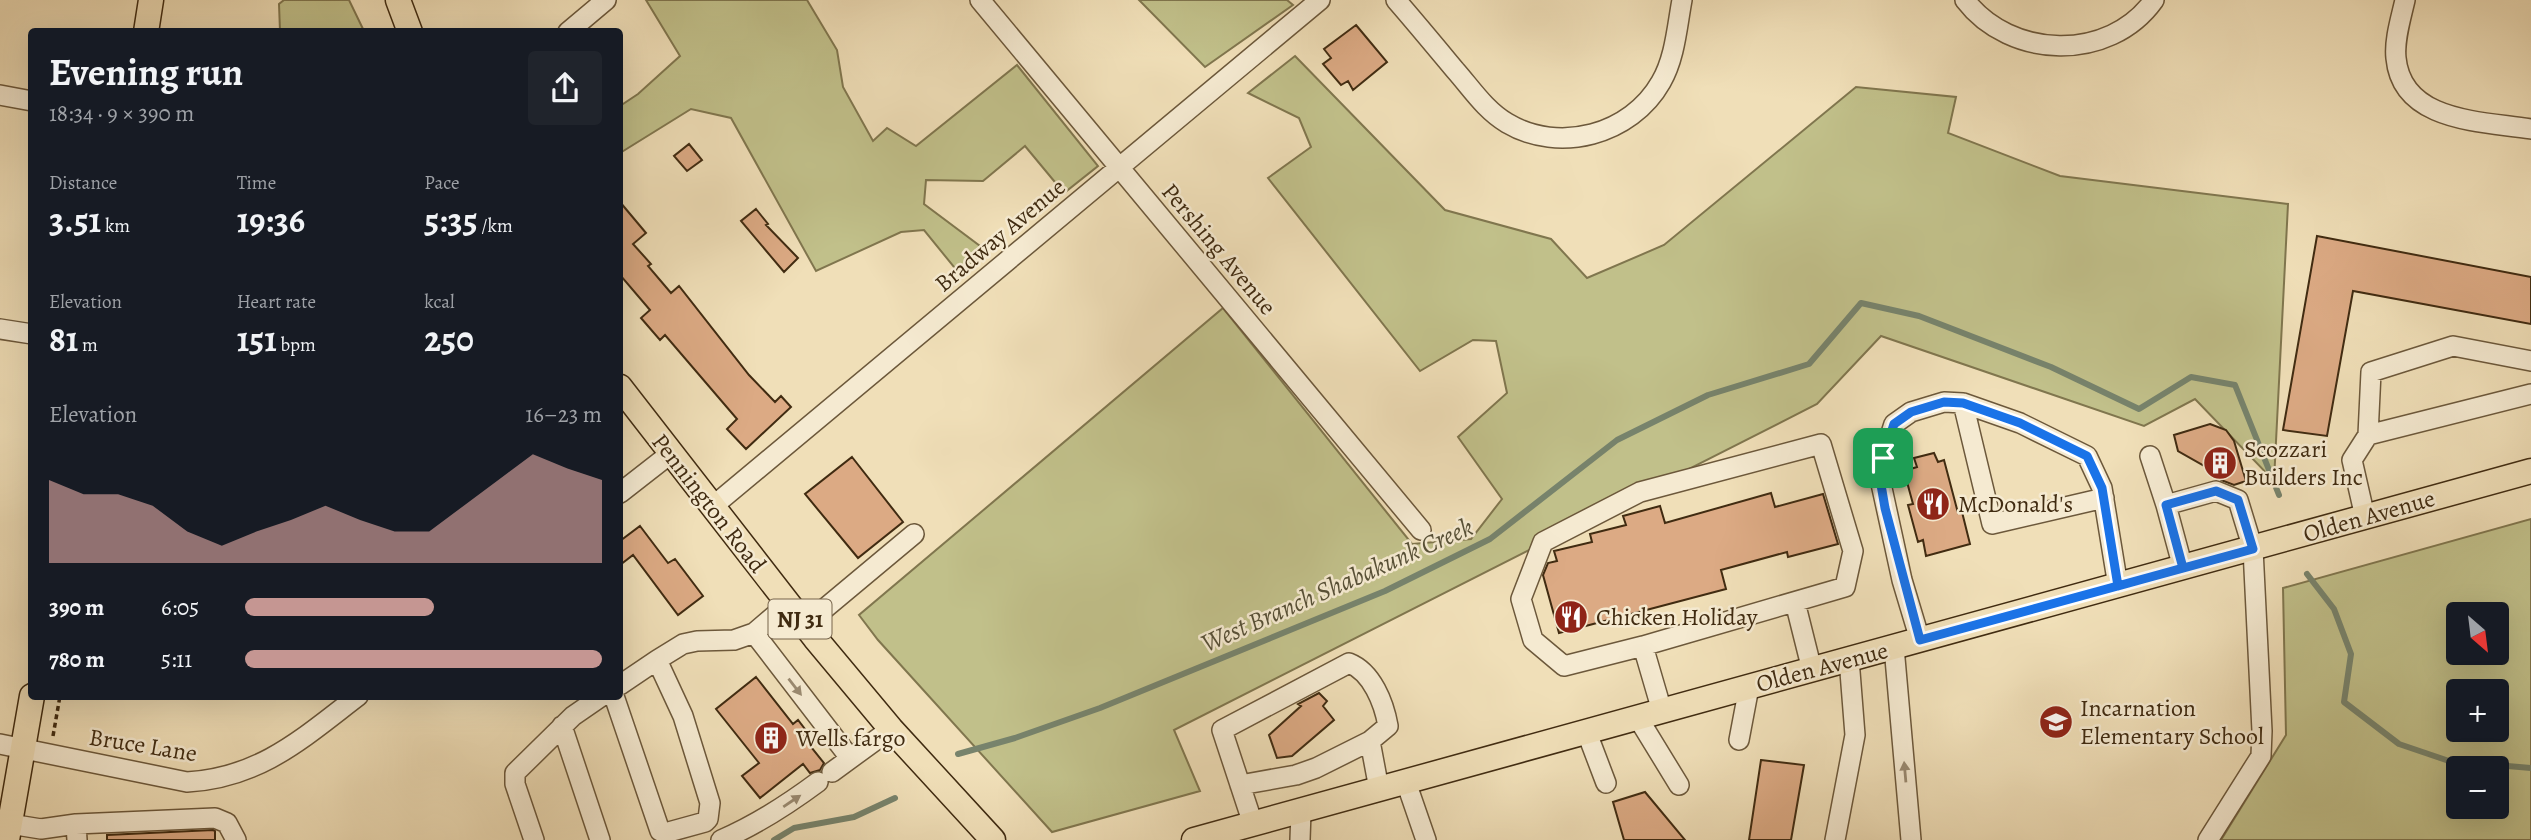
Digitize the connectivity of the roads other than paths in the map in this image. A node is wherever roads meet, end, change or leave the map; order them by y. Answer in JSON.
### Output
{"nodes":[{"id":1,"x":151,"y":0,"type":"edge"},
{"id":2,"x":398,"y":0,"type":"edge"},
{"id":3,"x":606,"y":0,"type":"edge"},
{"id":4,"x":980,"y":0,"type":"edge"},
{"id":5,"x":1320,"y":0,"type":"edge"},
{"id":6,"x":1396,"y":0,"type":"edge"},
{"id":7,"x":1682,"y":0,"type":"edge"},
{"id":8,"x":1965,"y":0,"type":"edge"},
{"id":9,"x":2154,"y":0,"type":"edge"},
{"id":10,"x":2405,"y":0,"type":"edge"},
{"id":11,"x":147,"y":28,"type":"edge"},
{"id":12,"x":408,"y":28,"type":"edge"},
{"id":13,"x":573,"y":28,"type":"edge"},
{"id":14,"x":0,"y":95,"type":"edge"},
{"id":15,"x":28,"y":100,"type":"edge"},
{"id":16,"x":2531,"y":129,"type":"edge"},
{"id":17,"x":1119,"y":167,"type":"junction"},
{"id":18,"x":0,"y":329,"type":"edge"},
{"id":19,"x":28,"y":333,"type":"edge"},
{"id":20,"x":2531,"y":361,"type":"edge"},
{"id":21,"x":623,"y":391,"type":"edge"},
{"id":22,"x":2531,"y":394,"type":"edge"},
{"id":23,"x":1963,"y":403,"type":"junction"},
{"id":24,"x":2368,"y":435,"type":"junction"},
{"id":25,"x":670,"y":454,"type":"junction"},
{"id":26,"x":2150,"y":456,"type":"dead end"},
{"id":27,"x":2531,"y":471,"type":"edge"},
{"id":28,"x":623,"y":492,"type":"edge"},
{"id":29,"x":2104,"y":498,"type":"junction"},
{"id":30,"x":2166,"y":505,"type":"junction"},
{"id":31,"x":712,"y":507,"type":"junction"},
{"id":32,"x":2365,"y":517,"type":"junction"},
{"id":33,"x":1421,"y":530,"type":"dead end"},
{"id":34,"x":914,"y":534,"type":"dead end"},
{"id":35,"x":2253,"y":549,"type":"junction"},
{"id":36,"x":2183,"y":568,"type":"junction"},
{"id":37,"x":2118,"y":586,"type":"junction"},
{"id":38,"x":1795,"y":602,"type":"junction"},
{"id":39,"x":788,"y":604,"type":"junction"},
{"id":40,"x":805,"y":625,"type":"junction"},
{"id":41,"x":754,"y":633,"type":"junction"},
{"id":42,"x":1920,"y":640,"type":"junction"},
{"id":43,"x":1643,"y":646,"type":"junction"},
{"id":44,"x":1894,"y":647,"type":"junction"},
{"id":45,"x":1849,"y":659,"type":"junction"},
{"id":46,"x":657,"y":660,"type":"junction"},
{"id":47,"x":1812,"y":670,"type":"junction"},
{"id":48,"x":623,"y":683,"type":"edge"},
{"id":49,"x":1749,"y":687,"type":"junction"},
{"id":50,"x":30,"y":700,"type":"edge"},
{"id":51,"x":353,"y":700,"type":"edge"},
{"id":52,"x":596,"y":700,"type":"edge"},
{"id":53,"x":615,"y":700,"type":"edge"},
{"id":54,"x":1662,"y":711,"type":"junction"},
{"id":55,"x":1638,"y":718,"type":"junction"},
{"id":56,"x":562,"y":726,"type":"junction"},
{"id":57,"x":891,"y":729,"type":"junction"},
{"id":58,"x":1587,"y":733,"type":"junction"},
{"id":59,"x":1739,"y":740,"type":"dead end"},
{"id":60,"x":1370,"y":741,"type":"junction"},
{"id":61,"x":12,"y":746,"type":"edge"},
{"id":62,"x":850,"y":758,"type":"junction"},
{"id":63,"x":1406,"y":782,"type":"junction"},
{"id":64,"x":1606,"y":783,"type":"dead end"},
{"id":65,"x":1240,"y":785,"type":"junction"},
{"id":66,"x":1679,"y":785,"type":"dead end"},
{"id":67,"x":1379,"y":789,"type":"junction"},
{"id":68,"x":7,"y":796,"type":"edge"},
{"id":69,"x":1301,"y":811,"type":"junction"},
{"id":70,"x":1253,"y":824,"type":"junction"},
{"id":71,"x":8,"y":832,"type":"edge"},
{"id":72,"x":76,"y":832,"type":"edge"},
{"id":73,"x":236,"y":840,"type":"edge"},
{"id":74,"x":534,"y":840,"type":"edge"},
{"id":75,"x":600,"y":840,"type":"edge"},
{"id":76,"x":721,"y":840,"type":"edge"},
{"id":77,"x":993,"y":840,"type":"edge"},
{"id":78,"x":1194,"y":840,"type":"edge"},
{"id":79,"x":1300,"y":840,"type":"edge"},
{"id":80,"x":1426,"y":840,"type":"edge"},
{"id":81,"x":1835,"y":840,"type":"edge"},
{"id":82,"x":1911,"y":840,"type":"edge"},
{"id":83,"x":2208,"y":840,"type":"edge"}],
"edges":[{"from":1,"to":11,"type":"main road"},
{"from":2,"to":12,"type":"main road"},
{"from":3,"to":13,"type":"street"},
{"from":4,"to":17,"type":"street","name":"Pershing Avenue"},
{"from":5,"to":17,"type":"street","name":"Bradway Avenue"},
{"from":6,"to":7,"type":"street"},
{"from":8,"to":9,"type":"street"},
{"from":10,"to":16,"type":"street"},
{"from":14,"to":15,"type":"street"},
{"from":17,"to":31,"type":"street","name":"Bradway Avenue"},
{"from":17,"to":33,"type":"street","name":"Pershing Avenue"},
{"from":18,"to":19,"type":"street"},
{"from":20,"to":24,"type":"street"},
{"from":21,"to":25,"type":"main road","name":"Pennington Road","number":"NJ 31"},
{"from":22,"to":24,"type":"street"},
{"from":23,"to":29,"type":"street"},
{"from":23,"to":29,"type":"street"},
{"from":23,"to":42,"type":"street"},
{"from":24,"to":32,"type":"street"},
{"from":25,"to":28,"type":"street"},
{"from":25,"to":31,"type":"main road","name":"Pennington Road","number":"NJ 31"},
{"from":26,"to":30,"type":"street"},
{"from":27,"to":32,"type":"main road","name":"Olden Avenue"},
{"from":29,"to":37,"type":"street"},
{"from":30,"to":35,"type":"street"},
{"from":30,"to":36,"type":"street"},
{"from":31,"to":39,"type":"main road","name":"Pennington Road","number":"NJ 31"},
{"from":32,"to":35,"type":"main road","name":"Olden Avenue"},
{"from":34,"to":40,"type":"street"},
{"from":35,"to":36,"type":"main road","name":"Olden Avenue"},
{"from":35,"to":83,"type":"street"},
{"from":36,"to":37,"type":"main road","name":"Olden Avenue"},
{"from":37,"to":42,"type":"main road","name":"Olden Avenue"},
{"from":38,"to":43,"type":"street"},
{"from":38,"to":43,"type":"street"},
{"from":38,"to":47,"type":"street"},
{"from":39,"to":40,"type":"main road","name":"Pennington Road","number":"NJ 31"},
{"from":39,"to":41,"type":"street"},
{"from":40,"to":57,"type":"main road","name":"Pennington Road","number":"NJ 31"},
{"from":41,"to":46,"type":"street"},
{"from":41,"to":62,"type":"street","one_way":true},
{"from":42,"to":44,"type":"main road","name":"Olden Avenue"},
{"from":43,"to":54,"type":"street"},
{"from":44,"to":45,"type":"main road","name":"Olden Avenue"},
{"from":82,"to":44,"type":"street","one_way":true},
{"from":45,"to":47,"type":"main road","name":"Olden Avenue"},
{"from":45,"to":81,"type":"street"},
{"from":46,"to":48,"type":"street"},
{"from":46,"to":53,"type":"street"},
{"from":47,"to":49,"type":"main road","name":"Olden Avenue"},
{"from":49,"to":54,"type":"main road","name":"Olden Avenue"},
{"from":49,"to":59,"type":"street"},
{"from":50,"to":61,"type":"main road"},
{"from":51,"to":61,"type":"street","name":"Bruce Lane"},
{"from":52,"to":56,"type":"street"},
{"from":54,"to":55,"type":"main road","name":"Olden Avenue"},
{"from":55,"to":58,"type":"main road","name":"Olden Avenue"},
{"from":55,"to":66,"type":"street"},
{"from":56,"to":74,"type":"street"},
{"from":56,"to":75,"type":"street"},
{"from":57,"to":62,"type":"street"},
{"from":57,"to":77,"type":"main road","name":"Pennington Road","number":"NJ 31"},
{"from":58,"to":63,"type":"main road","name":"Olden Avenue"},
{"from":58,"to":64,"type":"street"},
{"from":60,"to":65,"type":"street"},
{"from":60,"to":65,"type":"street"},
{"from":60,"to":67,"type":"street"},
{"from":61,"to":68,"type":"main road"},
{"from":76,"to":62,"type":"street","one_way":true},
{"from":63,"to":67,"type":"main road","name":"Olden Avenue"},
{"from":63,"to":80,"type":"street"},
{"from":65,"to":70,"type":"street"},
{"from":67,"to":69,"type":"main road","name":"Olden Avenue"},
{"from":68,"to":71,"type":"main road"},
{"from":69,"to":70,"type":"main road","name":"Olden Avenue"},
{"from":69,"to":79,"type":"street"},
{"from":70,"to":78,"type":"main road","name":"Olden Avenue"},
{"from":71,"to":72,"type":"street"},
{"from":72,"to":73,"type":"street"}]}
